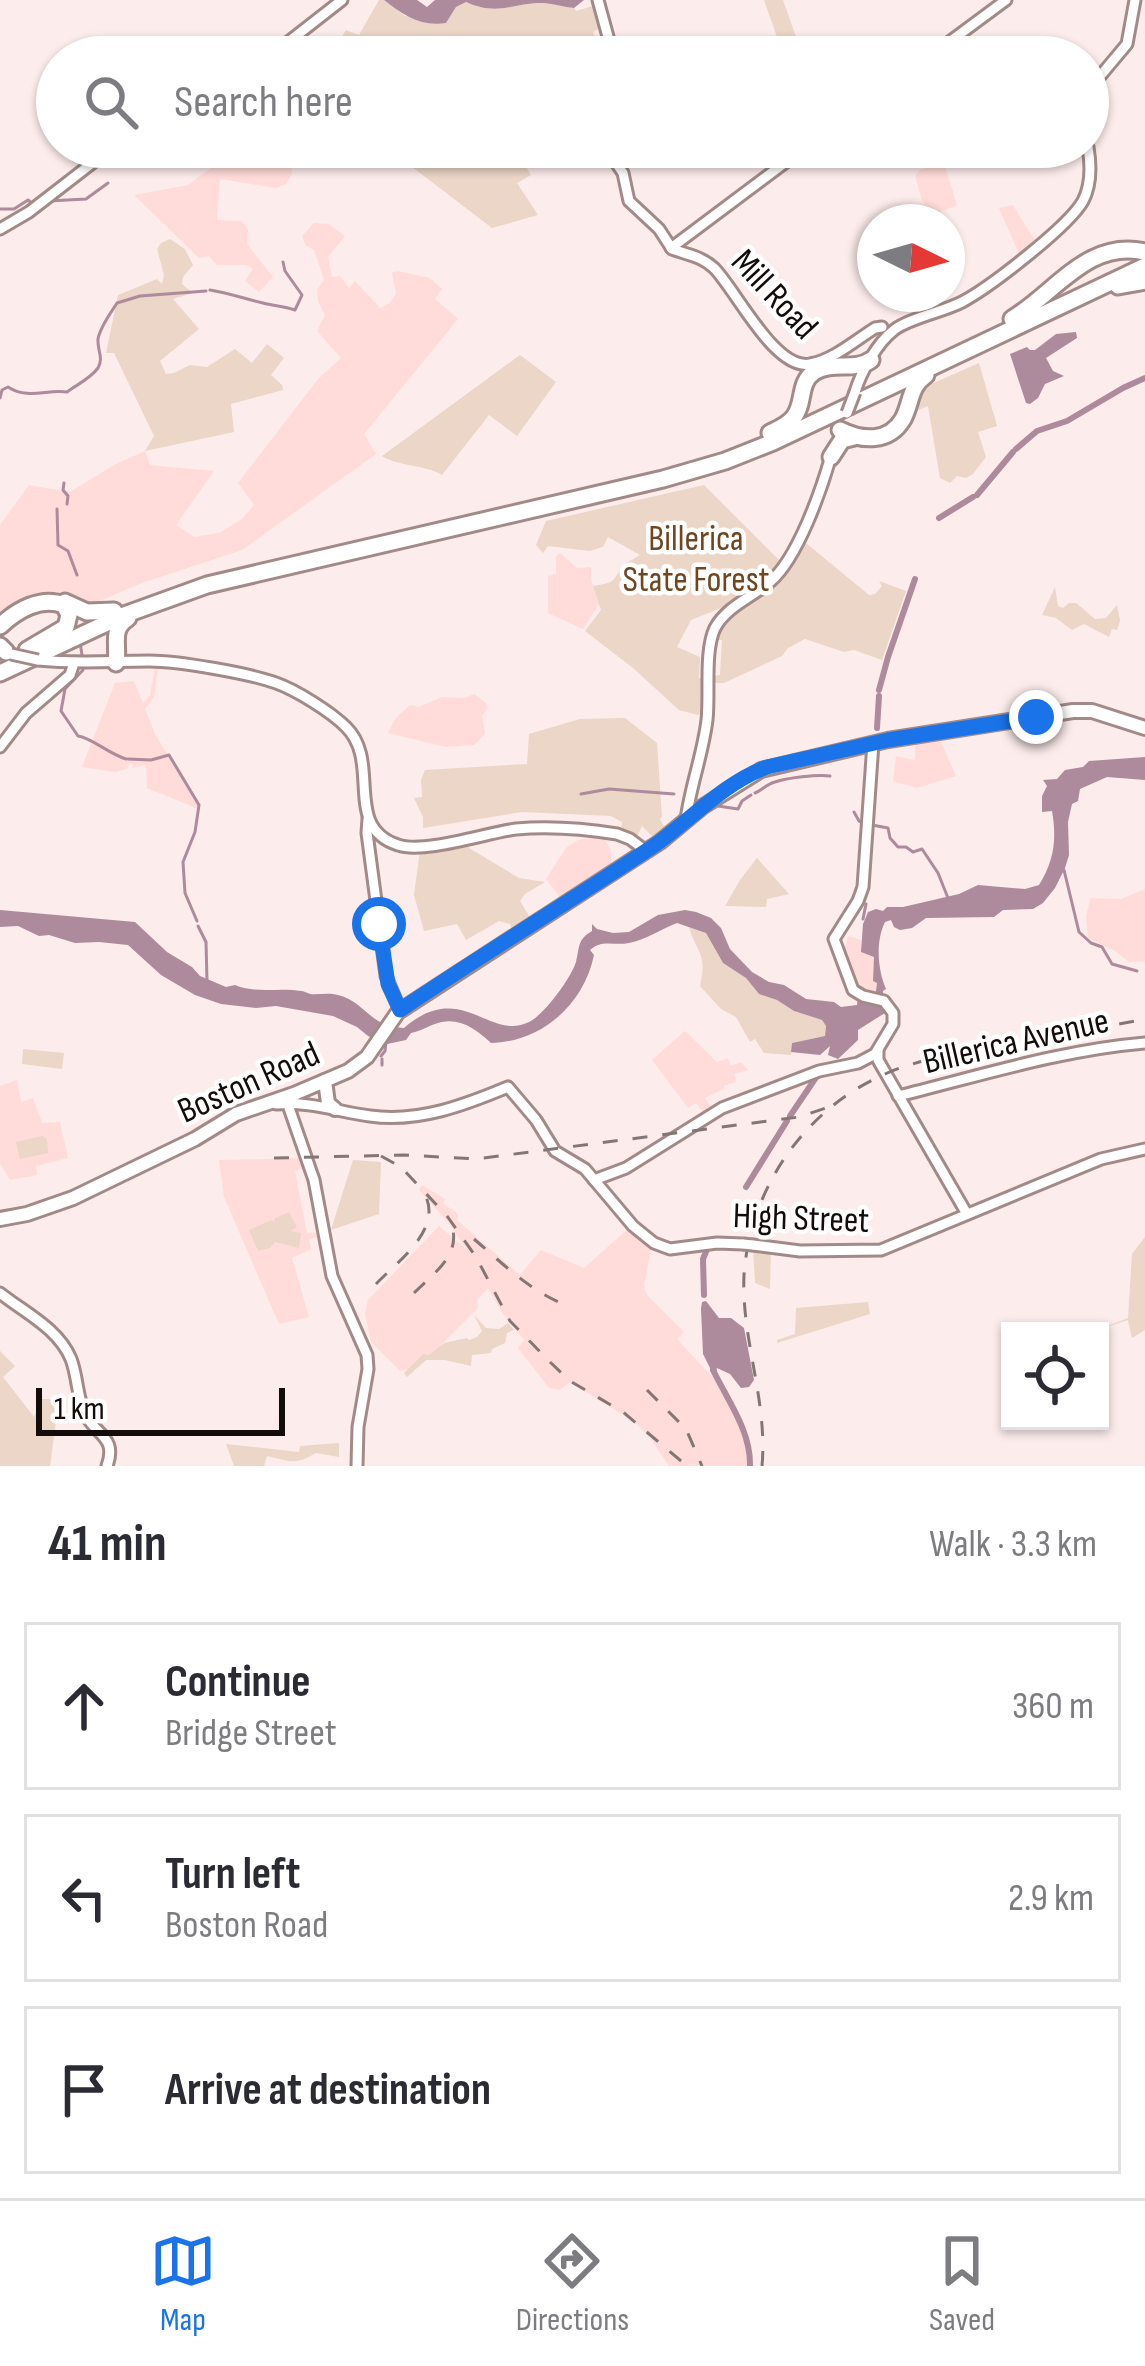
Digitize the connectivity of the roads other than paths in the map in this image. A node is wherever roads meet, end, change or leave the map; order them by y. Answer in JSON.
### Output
{"nodes":[{"id":1,"x":342,"y":0,"type":"edge"},
{"id":2,"x":598,"y":0,"type":"edge"},
{"id":3,"x":1006,"y":0,"type":"edge"},
{"id":4,"x":1136,"y":0,"type":"edge"},
{"id":5,"x":296,"y":36,"type":"edge"},
{"id":6,"x":608,"y":36,"type":"edge"},
{"id":7,"x":957,"y":36,"type":"edge"},
{"id":8,"x":1109,"y":65,"type":"edge"},
{"id":9,"x":86,"y":168,"type":"edge"},
{"id":10,"x":619,"y":168,"type":"edge"},
{"id":11,"x":778,"y":168,"type":"edge"},
{"id":12,"x":1089,"y":168,"type":"edge"},
{"id":13,"x":0,"y":229,"type":"edge"},
{"id":14,"x":671,"y":248,"type":"junction"},
{"id":15,"x":1145,"y":259,"type":"edge"},
{"id":16,"x":1145,"y":281,"type":"edge"},
{"id":17,"x":1059,"y":307,"type":"junction"},
{"id":18,"x":888,"y":335,"type":"junction"},
{"id":19,"x":970,"y":346,"type":"junction"},
{"id":20,"x":858,"y":382,"type":"junction"},
{"id":21,"x":851,"y":433,"type":"junction"},
{"id":22,"x":735,"y":450,"type":"junction"},
{"id":23,"x":831,"y":457,"type":"joint"},
{"id":24,"x":167,"y":598,"type":"junction"},
{"id":25,"x":114,"y":610,"type":"junction"},
{"id":26,"x":0,"y":624,"type":"edge"},
{"id":27,"x":63,"y":643,"type":"junction"},
{"id":28,"x":4,"y":657,"type":"edge"},
{"id":29,"x":116,"y":659,"type":"junction"},
{"id":30,"x":74,"y":663,"type":"junction"},
{"id":31,"x":1145,"y":728,"type":"edge"},
{"id":32,"x":873,"y":743,"type":"junction"},
{"id":33,"x":0,"y":747,"type":"edge"},
{"id":34,"x":368,"y":819,"type":"junction"},
{"id":35,"x":686,"y":820,"type":"junction"},
{"id":36,"x":646,"y":851,"type":"junction"},
{"id":37,"x":400,"y":1010,"type":"junction"},
{"id":38,"x":1145,"y":1043,"type":"edge"},
{"id":39,"x":875,"y":1056,"type":"junction"},
{"id":40,"x":328,"y":1094,"type":"junction"},
{"id":41,"x":898,"y":1096,"type":"junction"},
{"id":42,"x":289,"y":1103,"type":"junction"},
{"id":43,"x":1145,"y":1149,"type":"edge"},
{"id":44,"x":594,"y":1180,"type":"junction"},
{"id":45,"x":967,"y":1214,"type":"junction"},
{"id":46,"x":0,"y":1219,"type":"edge"},
{"id":47,"x":0,"y":1293,"type":"edge"},
{"id":48,"x":107,"y":1466,"type":"edge"},
{"id":49,"x":357,"y":1466,"type":"edge"}],
"edges":[{"from":1,"to":5,"type":"main road"},
{"from":2,"to":6,"type":"main road"},
{"from":3,"to":7,"type":"main road"},
{"from":4,"to":8,"type":"main road"},
{"from":9,"to":13,"type":"main road"},
{"from":10,"to":14,"type":"main road","name":"Mill Road"},
{"from":11,"to":14,"type":"main road"},
{"from":12,"to":18,"type":"main road"},
{"from":14,"to":18,"type":"main road","name":"Mill Road"},
{"from":15,"to":17,"type":"highway"},
{"from":15,"to":19,"type":"highway"},
{"from":15,"to":19,"type":"highway"},
{"from":16,"to":17,"type":"highway"},
{"from":17,"to":19,"type":"highway"},
{"from":18,"to":20,"type":"main road"},
{"from":19,"to":20,"type":"highway"},
{"from":19,"to":21,"type":"highway"},
{"from":20,"to":21,"type":"highway"},
{"from":20,"to":21,"type":"highway"},
{"from":20,"to":22,"type":"highway"},
{"from":20,"to":22,"type":"highway"},
{"from":20,"to":24,"type":"highway"},
{"from":21,"to":23,"type":"highway"},
{"from":22,"to":25,"type":"highway"},
{"from":23,"to":35,"type":"main road"},
{"from":24,"to":27,"type":"highway"},
{"from":24,"to":29,"type":"highway"},
{"from":25,"to":26,"type":"highway"},
{"from":25,"to":28,"type":"highway"},
{"from":26,"to":28,"type":"highway"},
{"from":27,"to":28,"type":"highway"},
{"from":27,"to":29,"type":"highway"},
{"from":28,"to":30,"type":"main road","bridge":true},
{"from":29,"to":30,"type":"main road"},
{"from":29,"to":34,"type":"main road"},
{"from":30,"to":33,"type":"main road"},
{"from":31,"to":32,"type":"main road","name":"Boston Road"},
{"from":32,"to":35,"type":"main road","name":"Boston Road"},
{"from":32,"to":39,"type":"main road"},
{"from":34,"to":36,"type":"main road"},
{"from":34,"to":37,"type":"main road"},
{"from":35,"to":36,"type":"main road","name":"Boston Road"},
{"from":36,"to":37,"type":"main road","name":"Boston Road"},
{"from":37,"to":40,"type":"main road","name":"Boston Road"},
{"from":38,"to":41,"type":"main road","name":"Billerica Avenue"},
{"from":39,"to":41,"type":"main road"},
{"from":39,"to":44,"type":"main road"},
{"from":40,"to":42,"type":"main road","name":"Boston Road"},
{"from":40,"to":42,"type":"main road"},
{"from":40,"to":44,"type":"main road","name":"High Street"},
{"from":41,"to":45,"type":"main road"},
{"from":42,"to":46,"type":"main road","name":"Boston Road"},
{"from":42,"to":49,"type":"main road"},
{"from":43,"to":45,"type":"main road","name":"High Street"},
{"from":44,"to":45,"type":"main road","name":"High Street"},
{"from":47,"to":48,"type":"main road"}]}
